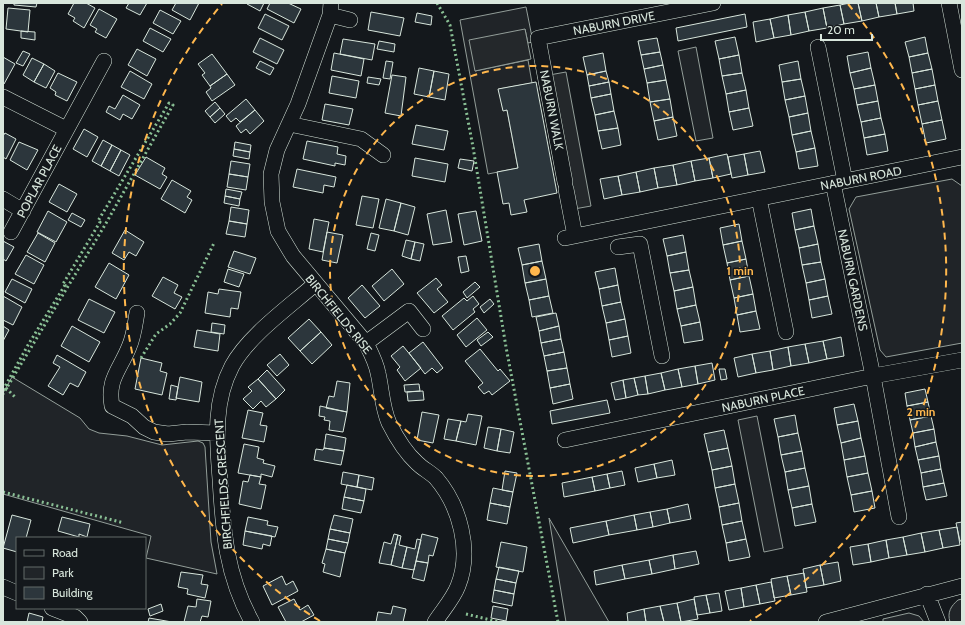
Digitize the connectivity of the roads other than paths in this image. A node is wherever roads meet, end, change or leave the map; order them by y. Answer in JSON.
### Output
{"nodes":[{"id":1,"x":713,"y":3,"type":"edge"},
{"id":2,"x":949,"y":3,"type":"edge"},
{"id":3,"x":330,"y":9,"type":"edge"},
{"id":4,"x":350,"y":20,"type":"dead end"},
{"id":5,"x":538,"y":38,"type":"joint"},
{"id":6,"x":818,"y":47,"type":"dead end"},
{"id":7,"x":104,"y":61,"type":"dead end"},
{"id":8,"x":962,"y":70,"type":"edge"},
{"id":9,"x":3,"y":97,"type":"edge"},
{"id":10,"x":289,"y":124,"type":"junction"},
{"id":11,"x":66,"y":129,"type":"junction"},
{"id":12,"x":383,"y":155,"type":"dead end"},
{"id":13,"x":962,"y":157,"type":"edge"},
{"id":14,"x":839,"y":182,"type":"junction"},
{"id":15,"x":759,"y":198,"type":"junction"},
{"id":16,"x":3,"y":199,"type":"edge"},
{"id":17,"x":23,"y":211,"type":"junction"},
{"id":18,"x":11,"y":232,"type":"dead end"},
{"id":19,"x":570,"y":237,"type":"joint"},
{"id":20,"x":618,"y":247,"type":"dead end"},
{"id":21,"x":315,"y":284,"type":"junction"},
{"id":22,"x":137,"y":312,"type":"dead end"},
{"id":23,"x":423,"y":329,"type":"dead end"},
{"id":24,"x":786,"y":332,"type":"dead end"},
{"id":25,"x":366,"y":343,"type":"junction"},
{"id":26,"x":662,"y":356,"type":"dead end"},
{"id":27,"x":962,"y":360,"type":"edge"},
{"id":28,"x":873,"y":376,"type":"junction"},
{"id":29,"x":217,"y":432,"type":"junction"},
{"id":30,"x":565,"y":440,"type":"dead end"},
{"id":31,"x":899,"y":517,"type":"dead end"},
{"id":32,"x":962,"y":586,"type":"edge"},
{"id":33,"x":3,"y":587,"type":"edge"},
{"id":34,"x":16,"y":593,"type":"edge"},
{"id":35,"x":927,"y":594,"type":"junction"},
{"id":36,"x":55,"y":609,"type":"edge"},
{"id":37,"x":80,"y":622,"type":"edge"},
{"id":38,"x":252,"y":622,"type":"edge"},
{"id":39,"x":435,"y":622,"type":"edge"},
{"id":40,"x":826,"y":622,"type":"edge"},
{"id":41,"x":938,"y":622,"type":"edge"}],
"edges":[{"from":1,"to":5,"type":"street","name":"NABURN DRIVE"},
{"from":2,"to":8,"type":"street"},
{"from":3,"to":4,"type":"street","name":"BIRCHFIELDS RISE"},
{"from":3,"to":10,"type":"street","name":"BIRCHFIELDS RISE"},
{"from":5,"to":19,"type":"street","name":"NABURN WALK"},
{"from":6,"to":14,"type":"street","name":"NABURN GARDENS"},
{"from":7,"to":11,"type":"street","name":"POPLAR PLACE"},
{"from":9,"to":11,"type":"street"},
{"from":10,"to":12,"type":"street"},
{"from":10,"to":21,"type":"street","name":"BIRCHFIELDS RISE"},
{"from":11,"to":17,"type":"street","name":"POPLAR PLACE"},
{"from":13,"to":14,"type":"street","name":"NABURN ROAD"},
{"from":14,"to":15,"type":"street","name":"NABURN ROAD"},
{"from":14,"to":28,"type":"street","name":"NABURN GARDENS"},
{"from":15,"to":19,"type":"street","name":"NABURN ROAD"},
{"from":15,"to":24,"type":"street"},
{"from":16,"to":17,"type":"street"},
{"from":17,"to":18,"type":"street","name":"POPLAR PLACE"},
{"from":20,"to":26,"type":"street"},
{"from":21,"to":25,"type":"street","name":"BIRCHFIELDS RISE"},
{"from":21,"to":29,"type":"street","name":"BIRCHFIELDS CRESCENT"},
{"from":22,"to":29,"type":"street"},
{"from":23,"to":25,"type":"street"},
{"from":25,"to":39,"type":"street","name":"BIRCHFIELDS RISE"},
{"from":27,"to":28,"type":"street","name":"NABURN PLACE"},
{"from":28,"to":30,"type":"street","name":"NABURN PLACE"},
{"from":28,"to":31,"type":"street","name":"NABURN GARDENS"},
{"from":29,"to":38,"type":"street","name":"BIRCHFIELDS CRESCENT"},
{"from":32,"to":35,"type":"street"},
{"from":33,"to":34,"type":"street"},
{"from":35,"to":40,"type":"street"},
{"from":35,"to":41,"type":"street"},
{"from":36,"to":37,"type":"street"}]}
